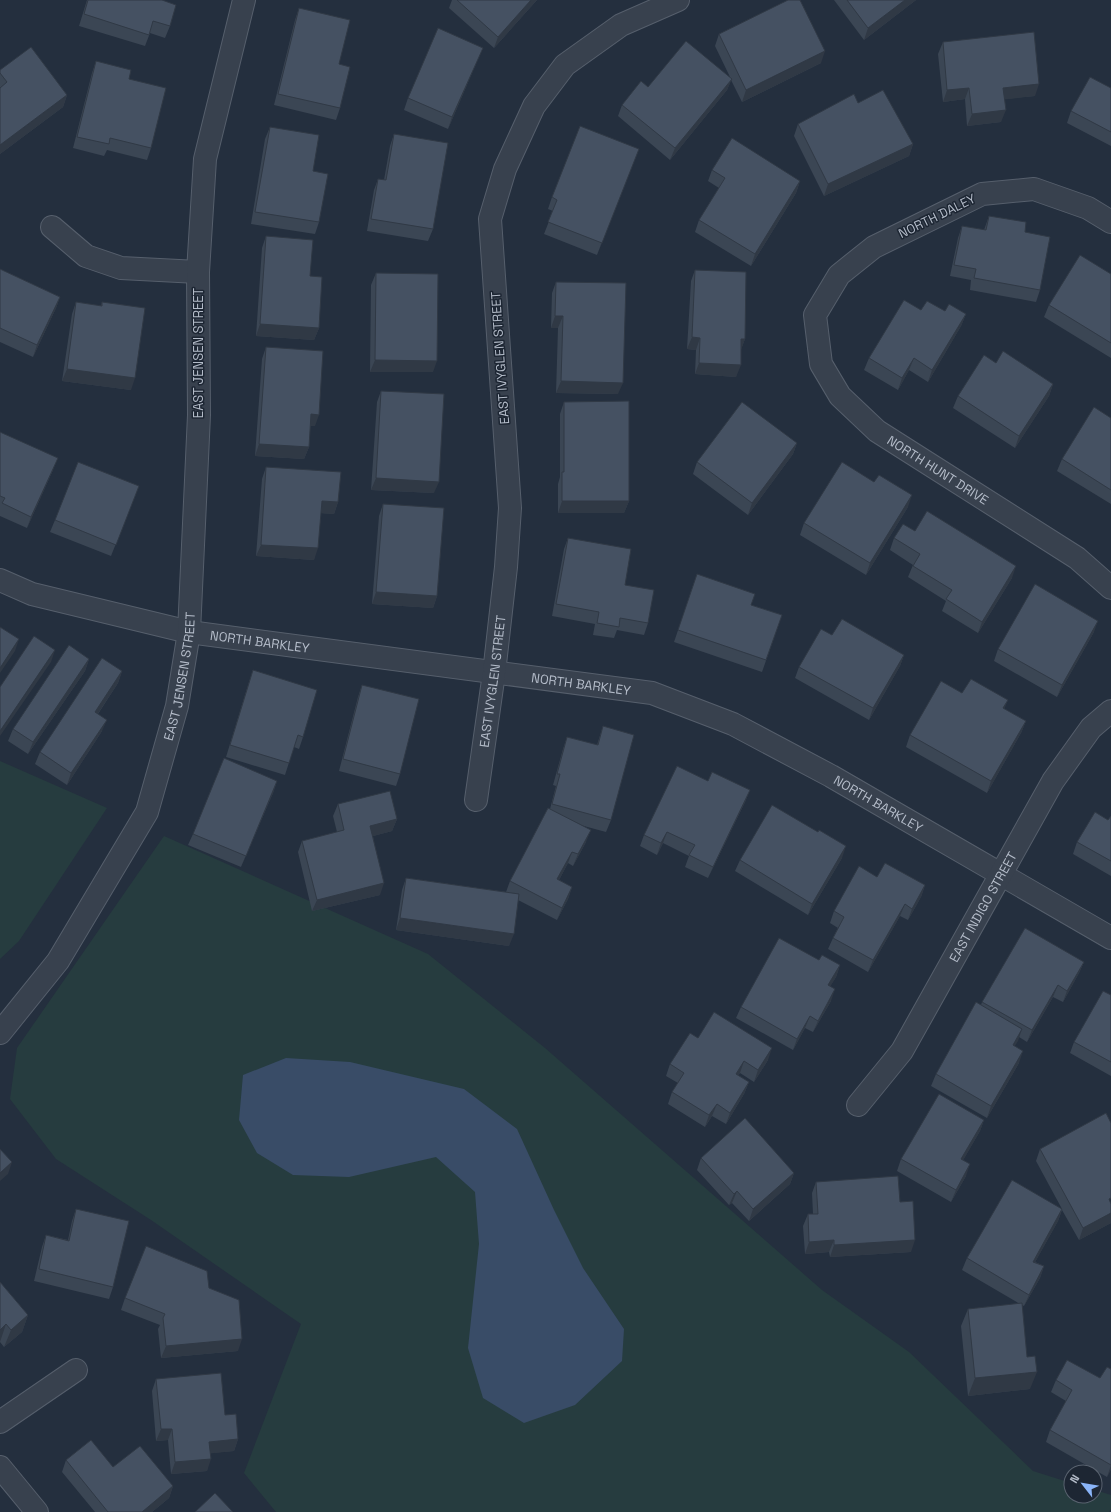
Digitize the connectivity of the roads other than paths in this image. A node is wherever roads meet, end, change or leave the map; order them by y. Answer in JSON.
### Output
{"nodes":[{"id":1,"x":244,"y":0,"type":"edge"},
{"id":2,"x":673,"y":1,"type":"edge"},
{"id":3,"x":1111,"y":222,"type":"edge"},
{"id":4,"x":52,"y":227,"type":"dead end"},
{"id":5,"x":198,"y":272,"type":"junction"},
{"id":6,"x":815,"y":315,"type":"joint"},
{"id":7,"x":0,"y":580,"type":"edge"},
{"id":8,"x":1111,"y":588,"type":"edge"},
{"id":9,"x":189,"y":632,"type":"junction"},
{"id":10,"x":494,"y":673,"type":"junction"},
{"id":11,"x":1111,"y":711,"type":"edge"},
{"id":12,"x":476,"y":800,"type":"dead end"},
{"id":13,"x":1000,"y":875,"type":"junction"},
{"id":14,"x":1111,"y":938,"type":"edge"},
{"id":15,"x":0,"y":1033,"type":"edge"},
{"id":16,"x":858,"y":1105,"type":"dead end"},
{"id":17,"x":76,"y":1370,"type":"dead end"},
{"id":18,"x":0,"y":1422,"type":"edge"},
{"id":19,"x":0,"y":1467,"type":"edge"},
{"id":20,"x":37,"y":1512,"type":"edge"}],
"edges":[{"from":1,"to":5,"type":"street","name":"EAST JENSEN STREET"},
{"from":2,"to":10,"type":"street","name":"EAST IVYGLEN STREET"},
{"from":3,"to":6,"type":"street","name":"NORTH DALEY"},
{"from":4,"to":5,"type":"street","name":"EAST JENSEN STREET"},
{"from":5,"to":9,"type":"street","name":"EAST JENSEN STREET"},
{"from":6,"to":8,"type":"street","name":"NORTH HUNT DRIVE"},
{"from":7,"to":9,"type":"street","name":"NORTH BARKLEY"},
{"from":9,"to":10,"type":"street","name":"NORTH BARKLEY"},
{"from":9,"to":15,"type":"street","name":"EAST JENSEN STREET"},
{"from":10,"to":12,"type":"street","name":"EAST IVYGLEN STREET"},
{"from":10,"to":13,"type":"street","name":"NORTH BARKLEY"},
{"from":11,"to":13,"type":"street","name":"EAST INDIGO STREET"},
{"from":13,"to":14,"type":"street","name":"NORTH BARKLEY"},
{"from":13,"to":16,"type":"street","name":"EAST INDIGO STREET"},
{"from":17,"to":18,"type":"street"},
{"from":19,"to":20,"type":"street"}]}
